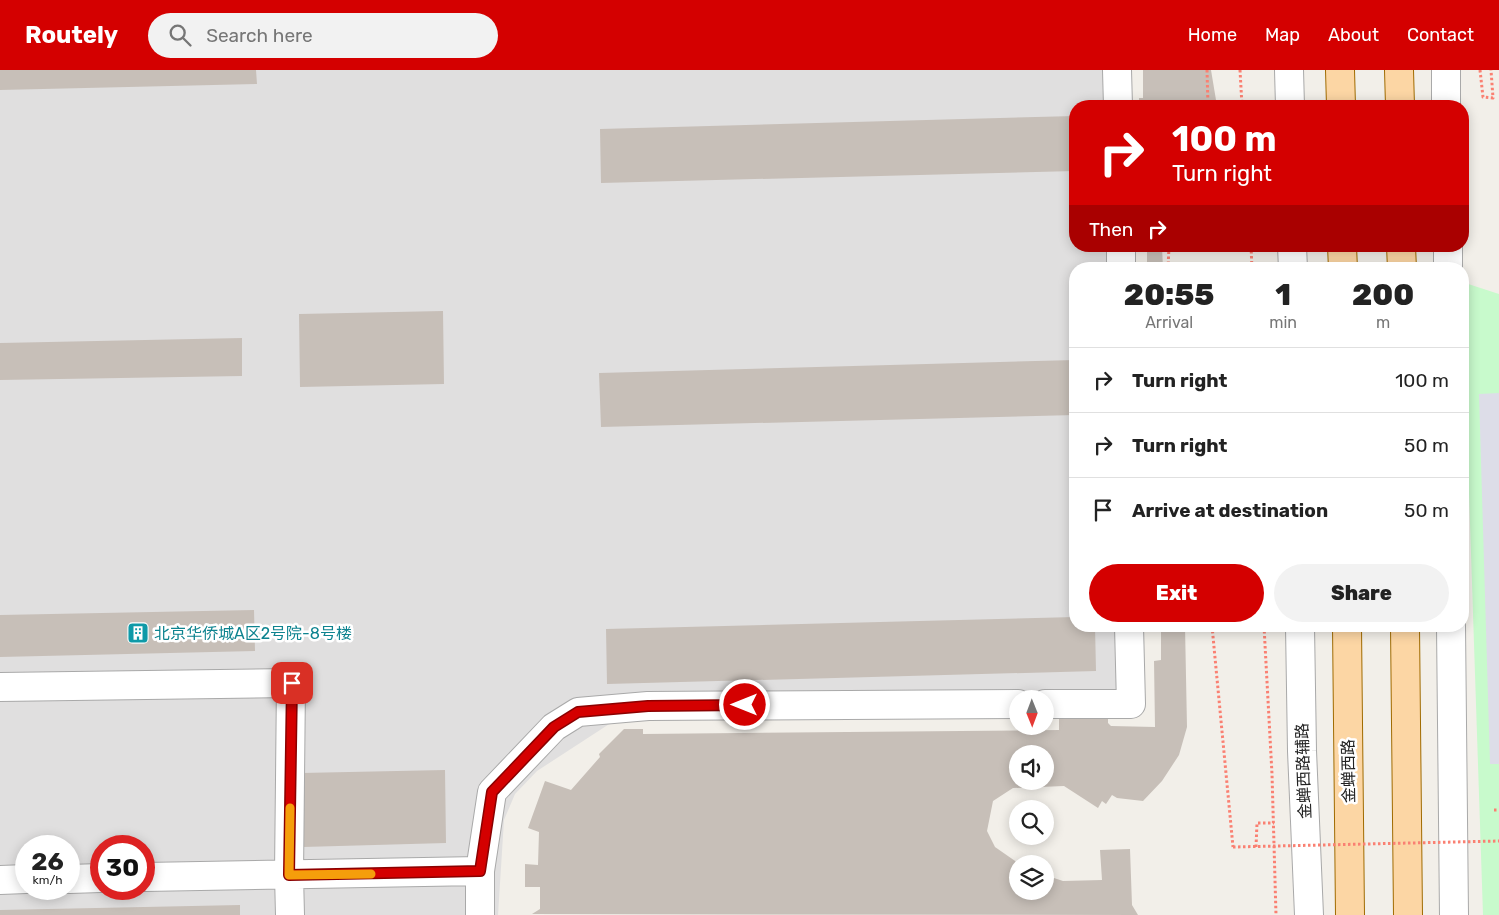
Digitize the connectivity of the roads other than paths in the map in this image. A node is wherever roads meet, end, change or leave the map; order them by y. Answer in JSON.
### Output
{"nodes":[{"id":1,"x":1117,"y":70,"type":"edge"},
{"id":2,"x":1290,"y":70,"type":"edge"},
{"id":3,"x":1340,"y":70,"type":"edge"},
{"id":4,"x":1400,"y":70,"type":"edge"},
{"id":5,"x":1446,"y":70,"type":"edge"},
{"id":6,"x":1118,"y":100,"type":"edge"},
{"id":7,"x":1290,"y":100,"type":"edge"},
{"id":8,"x":1341,"y":100,"type":"edge"},
{"id":9,"x":1400,"y":100,"type":"edge"},
{"id":10,"x":1446,"y":100,"type":"edge"},
{"id":11,"x":1129,"y":632,"type":"edge"},
{"id":12,"x":1300,"y":632,"type":"edge"},
{"id":13,"x":1347,"y":632,"type":"edge"},
{"id":14,"x":1405,"y":632,"type":"edge"},
{"id":15,"x":1452,"y":632,"type":"edge"},
{"id":16,"x":0,"y":687,"type":"edge"},
{"id":17,"x":1009,"y":704,"type":"edge"},
{"id":18,"x":1054,"y":704,"type":"edge"},
{"id":19,"x":480,"y":871,"type":"junction"},
{"id":20,"x":289,"y":875,"type":"junction"},
{"id":21,"x":155,"y":877,"type":"edge"},
{"id":22,"x":15,"y":879,"type":"edge"},
{"id":23,"x":0,"y":880,"type":"edge"},
{"id":24,"x":290,"y":915,"type":"edge"},
{"id":25,"x":480,"y":915,"type":"edge"},
{"id":26,"x":1309,"y":915,"type":"edge"},
{"id":27,"x":1350,"y":915,"type":"edge"},
{"id":28,"x":1408,"y":915,"type":"edge"},
{"id":29,"x":1454,"y":915,"type":"edge"}],
"edges":[{"from":1,"to":6,"type":"street"},
{"from":2,"to":7,"type":"street"},
{"from":3,"to":8,"type":"main road"},
{"from":4,"to":9,"type":"main road"},
{"from":5,"to":10,"type":"street"},
{"from":11,"to":18,"type":"street"},
{"from":12,"to":26,"type":"street","name":"金蝉西路辅路"},
{"from":13,"to":27,"type":"main road","name":"金蝉西路"},
{"from":14,"to":28,"type":"main road"},
{"from":15,"to":29,"type":"street"},
{"from":16,"to":20,"type":"street"},
{"from":17,"to":19,"type":"street"},
{"from":19,"to":20,"type":"street"},
{"from":19,"to":25,"type":"street"},
{"from":20,"to":21,"type":"street"},
{"from":20,"to":24,"type":"street"},
{"from":22,"to":23,"type":"street"}]}
